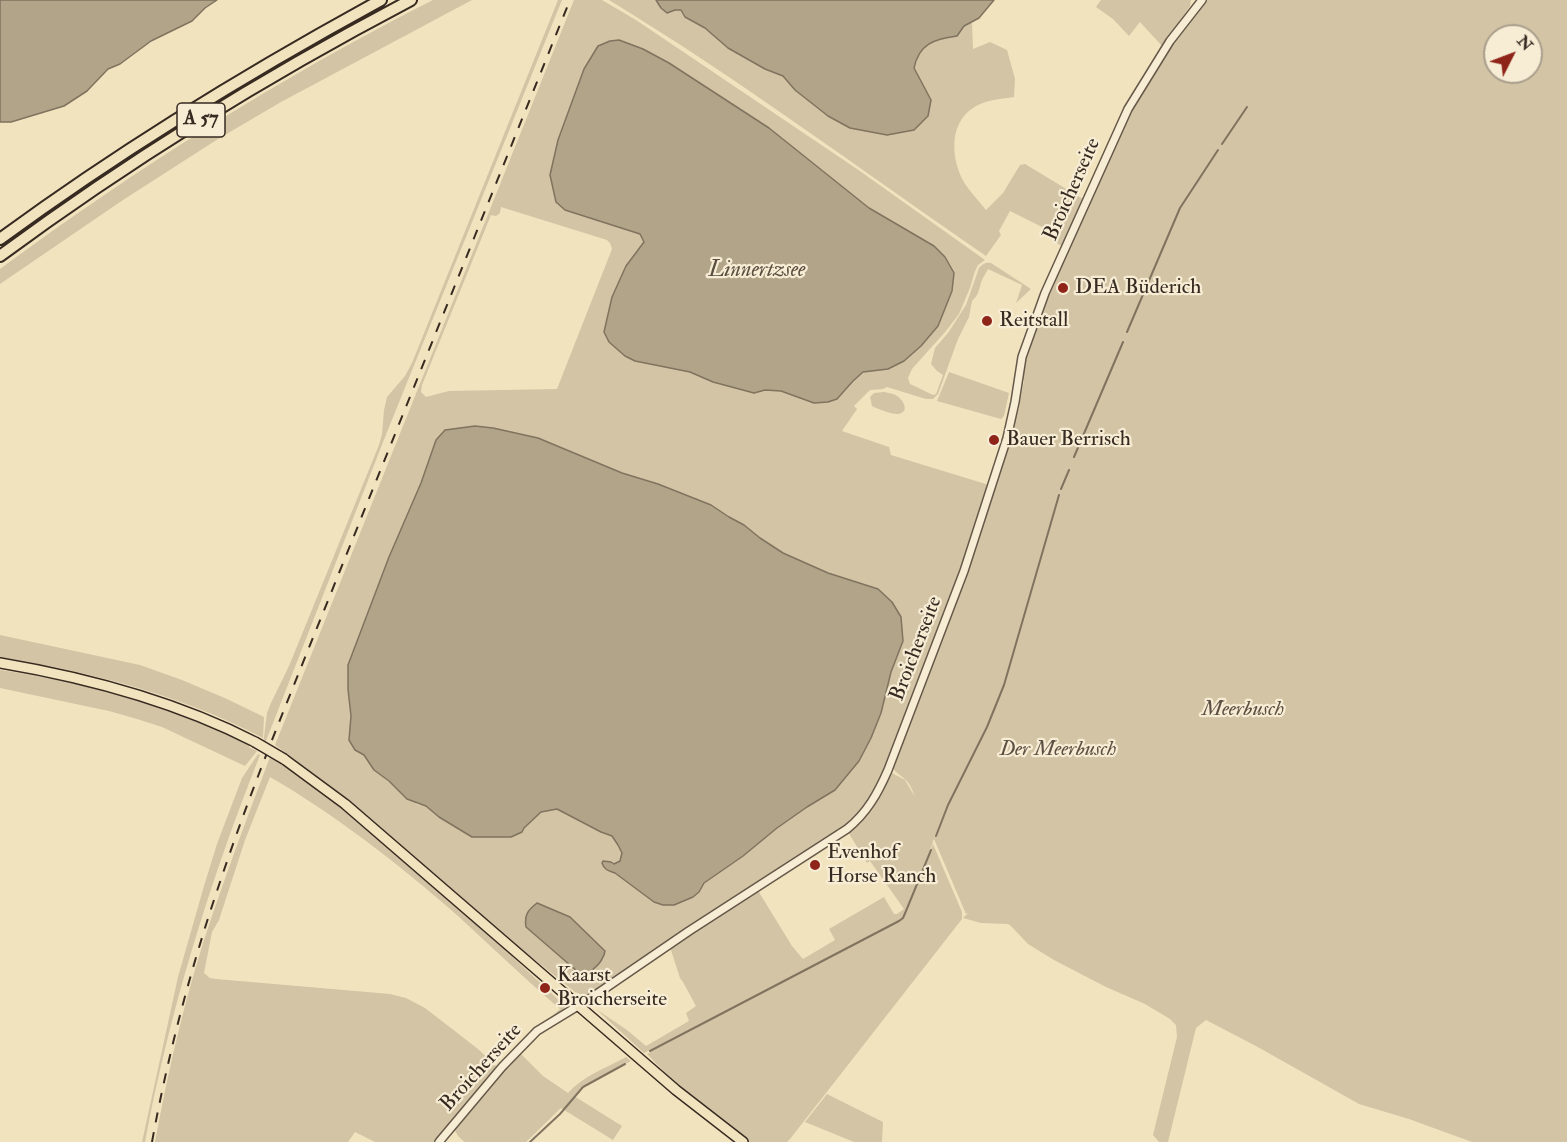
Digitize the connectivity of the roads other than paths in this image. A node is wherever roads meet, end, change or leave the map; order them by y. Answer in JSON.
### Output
{"nodes":[{"id":1,"x":381,"y":0,"type":"edge"},
{"id":2,"x":411,"y":0,"type":"edge"},
{"id":3,"x":1202,"y":0,"type":"edge"},
{"id":4,"x":0,"y":239,"type":"edge"},
{"id":5,"x":0,"y":256,"type":"edge"},
{"id":6,"x":0,"y":663,"type":"edge"},
{"id":7,"x":578,"y":1005,"type":"junction"},
{"id":8,"x":439,"y":1142,"type":"edge"},
{"id":9,"x":743,"y":1142,"type":"edge"}],
"edges":[{"from":1,"to":4,"type":"highway","number":"A 57"},
{"from":2,"to":5,"type":"highway","number":"A 57"},
{"from":3,"to":7,"type":"street","name":"Broicherseite"},
{"from":6,"to":7,"type":"main road","bridge":true},
{"from":7,"to":8,"type":"street","name":"Broicherseite"},
{"from":7,"to":9,"type":"main road"}]}
